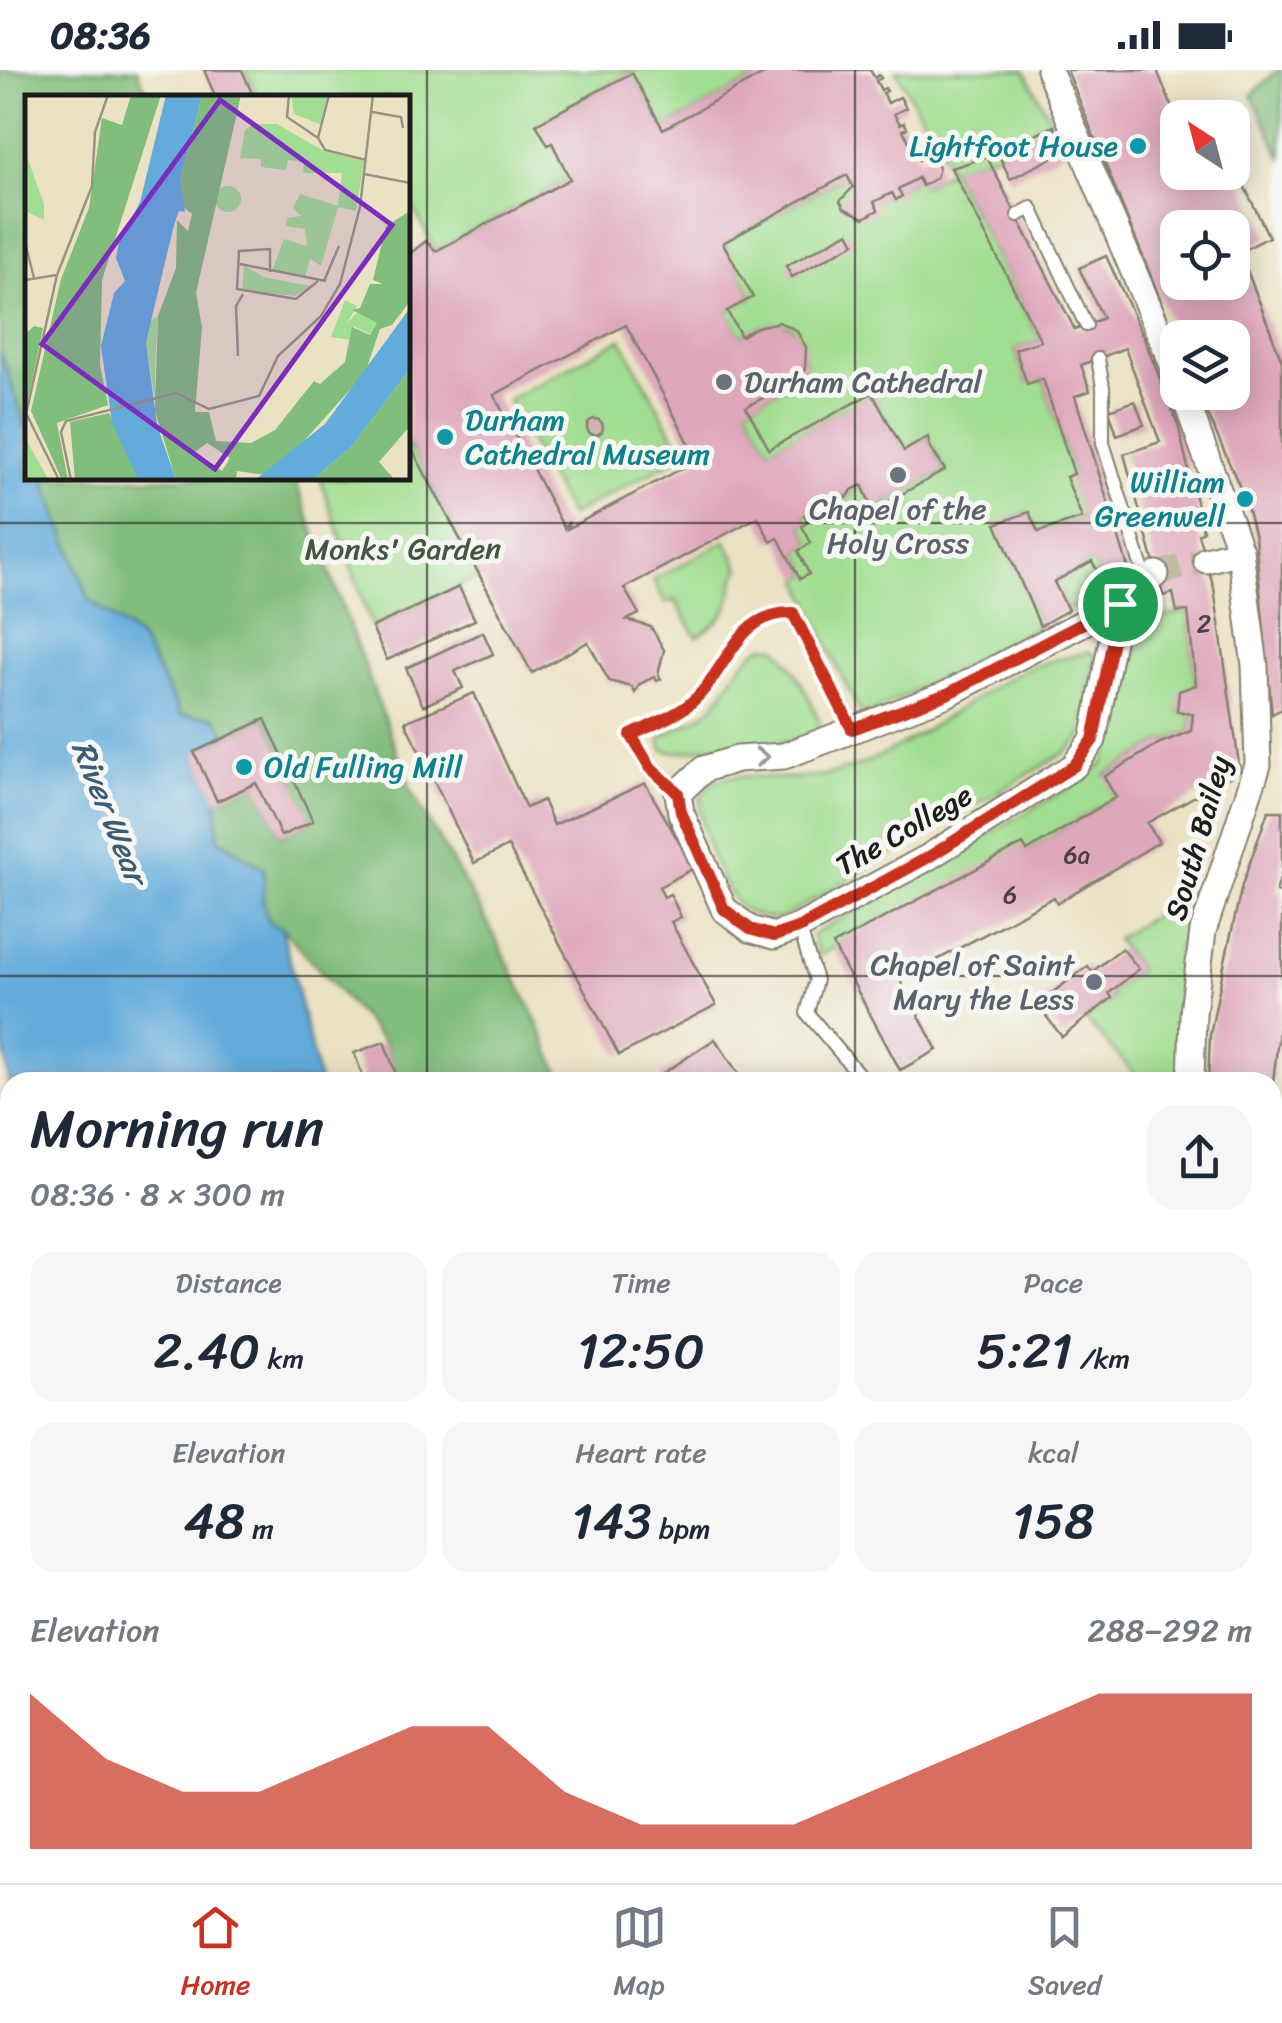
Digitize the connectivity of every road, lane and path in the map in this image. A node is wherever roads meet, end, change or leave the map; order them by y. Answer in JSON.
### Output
{"nodes":[{"id":1,"x":1049,"y":70,"type":"edge"},
{"id":2,"x":1018,"y":215,"type":"dead end"},
{"id":3,"x":1086,"y":325,"type":"dead end"},
{"id":4,"x":1160,"y":334,"type":"edge"},
{"id":5,"x":1098,"y":359,"type":"dead end"},
{"id":6,"x":1190,"y":410,"type":"edge"},
{"id":7,"x":1240,"y":551,"type":"junction"},
{"id":8,"x":1206,"y":560,"type":"tunnel mouth"},
{"id":9,"x":1151,"y":577,"type":"joint"},
{"id":10,"x":1120,"y":604,"type":"junction"},
{"id":11,"x":852,"y":729,"type":"junction"},
{"id":12,"x":678,"y":793,"type":"junction"},
{"id":13,"x":800,"y":927,"type":"junction"},
{"id":14,"x":856,"y":1072,"type":"edge"},
{"id":15,"x":1191,"y":1072,"type":"edge"}],
"edges":[{"from":1,"to":4,"type":"street"},
{"from":2,"to":3,"type":"lane"},
{"from":5,"to":9,"type":"lane"},
{"from":6,"to":7,"type":"street","name":"South Bailey"},
{"from":7,"to":8,"type":"street"},
{"from":7,"to":15,"type":"street","name":"South Bailey"},
{"from":9,"to":10,"type":"street"},
{"from":10,"to":11,"type":"street"},
{"from":10,"to":13,"type":"street","name":"The College"},
{"from":12,"to":11,"type":"street","one_way":true},
{"from":11,"to":12,"type":"lane","name":"The College"},
{"from":12,"to":13,"type":"street","name":"The College"},
{"from":13,"to":14,"type":"lane"}]}
